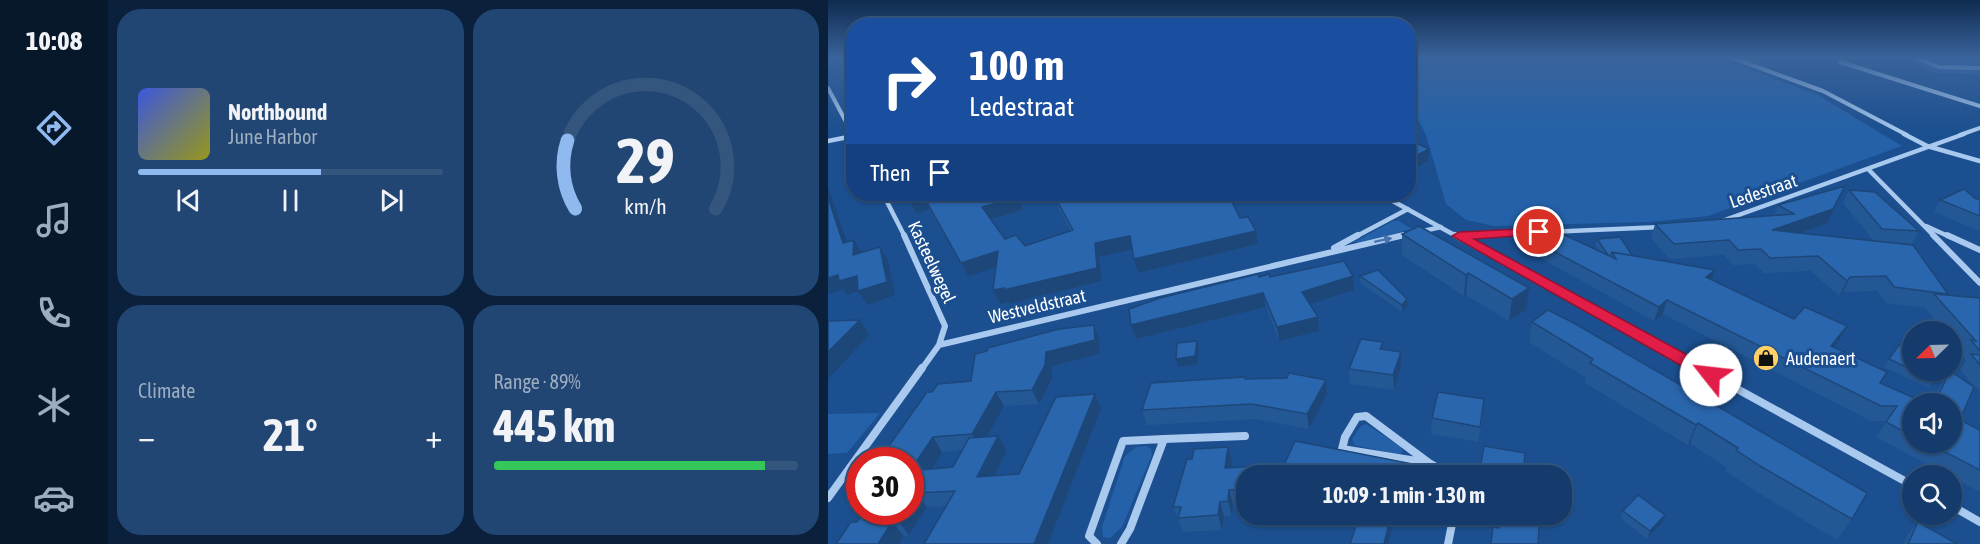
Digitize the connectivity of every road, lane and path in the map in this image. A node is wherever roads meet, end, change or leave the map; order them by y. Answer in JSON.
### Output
{"nodes":[{"id":1,"x":1799,"y":82,"type":"edge"},
{"id":2,"x":1905,"y":82,"type":"edge"},
{"id":3,"x":828,"y":88,"type":"edge"},
{"id":4,"x":1980,"y":106,"type":"edge"},
{"id":5,"x":846,"y":123,"type":"edge"},
{"id":6,"x":1980,"y":128,"type":"edge"},
{"id":7,"x":846,"y":138,"type":"edge"},
{"id":8,"x":828,"y":141,"type":"edge"},
{"id":9,"x":1927,"y":146,"type":"junction"},
{"id":10,"x":1980,"y":161,"type":"edge"},
{"id":11,"x":1868,"y":169,"type":"junction"},
{"id":12,"x":887,"y":201,"type":"edge"},
{"id":13,"x":1393,"y":201,"type":"edge"},
{"id":14,"x":1408,"y":209,"type":"junction"},
{"id":15,"x":1712,"y":225,"type":"edge"},
{"id":16,"x":1923,"y":225,"type":"junction"},
{"id":17,"x":1666,"y":226,"type":"edge"},
{"id":18,"x":1441,"y":227,"type":"junction"},
{"id":19,"x":1459,"y":236,"type":"junction"},
{"id":20,"x":1980,"y":250,"type":"edge"},
{"id":21,"x":1326,"y":252,"type":"junction"},
{"id":22,"x":1980,"y":283,"type":"edge"},
{"id":23,"x":939,"y":345,"type":"junction"},
{"id":24,"x":1245,"y":436,"type":"dead end"},
{"id":25,"x":1164,"y":439,"type":"junction"},
{"id":26,"x":1429,"y":463,"type":"junction"},
{"id":27,"x":1432,"y":465,"type":"edge"},
{"id":28,"x":1902,"y":480,"type":"edge"},
{"id":29,"x":828,"y":498,"type":"edge"},
{"id":30,"x":1962,"y":512,"type":"edge"},
{"id":31,"x":1980,"y":522,"type":"edge"},
{"id":32,"x":1452,"y":525,"type":"edge"},
{"id":33,"x":1096,"y":544,"type":"edge"},
{"id":34,"x":1121,"y":544,"type":"edge"},
{"id":35,"x":1448,"y":544,"type":"edge"}],
"edges":[{"from":1,"to":9,"type":"street"},
{"from":2,"to":4,"type":"street"},
{"from":3,"to":5,"type":"street"},
{"from":6,"to":9,"type":"street","name":"Ledestraat"},
{"from":7,"to":8,"type":"street"},
{"from":9,"to":10,"type":"street"},
{"from":9,"to":11,"type":"street","name":"Ledestraat"},
{"from":11,"to":15,"type":"street","name":"Ledestraat"},
{"from":11,"to":16,"type":"street"},
{"from":12,"to":23,"type":"street","name":"Kasteelwegel"},
{"from":13,"to":14,"type":"street"},
{"from":14,"to":18,"type":"street"},
{"from":14,"to":21,"type":"street","name":"Westveldstraat"},
{"from":16,"to":20,"type":"street"},
{"from":16,"to":22,"type":"street"},
{"from":17,"to":19,"type":"street"},
{"from":18,"to":19,"type":"street"},
{"from":21,"to":18,"type":"street","name":"Westveldstraat","one_way":true},
{"from":19,"to":28,"type":"street"},
{"from":21,"to":23,"type":"street","name":"Westveldstraat"},
{"from":23,"to":29,"type":"street"},
{"from":24,"to":25,"type":"street"},
{"from":25,"to":33,"type":"street"},
{"from":25,"to":34,"type":"street"},
{"from":26,"to":26,"type":"street"},
{"from":26,"to":27,"type":"street"},
{"from":30,"to":31,"type":"street"},
{"from":32,"to":35,"type":"street"}]}
